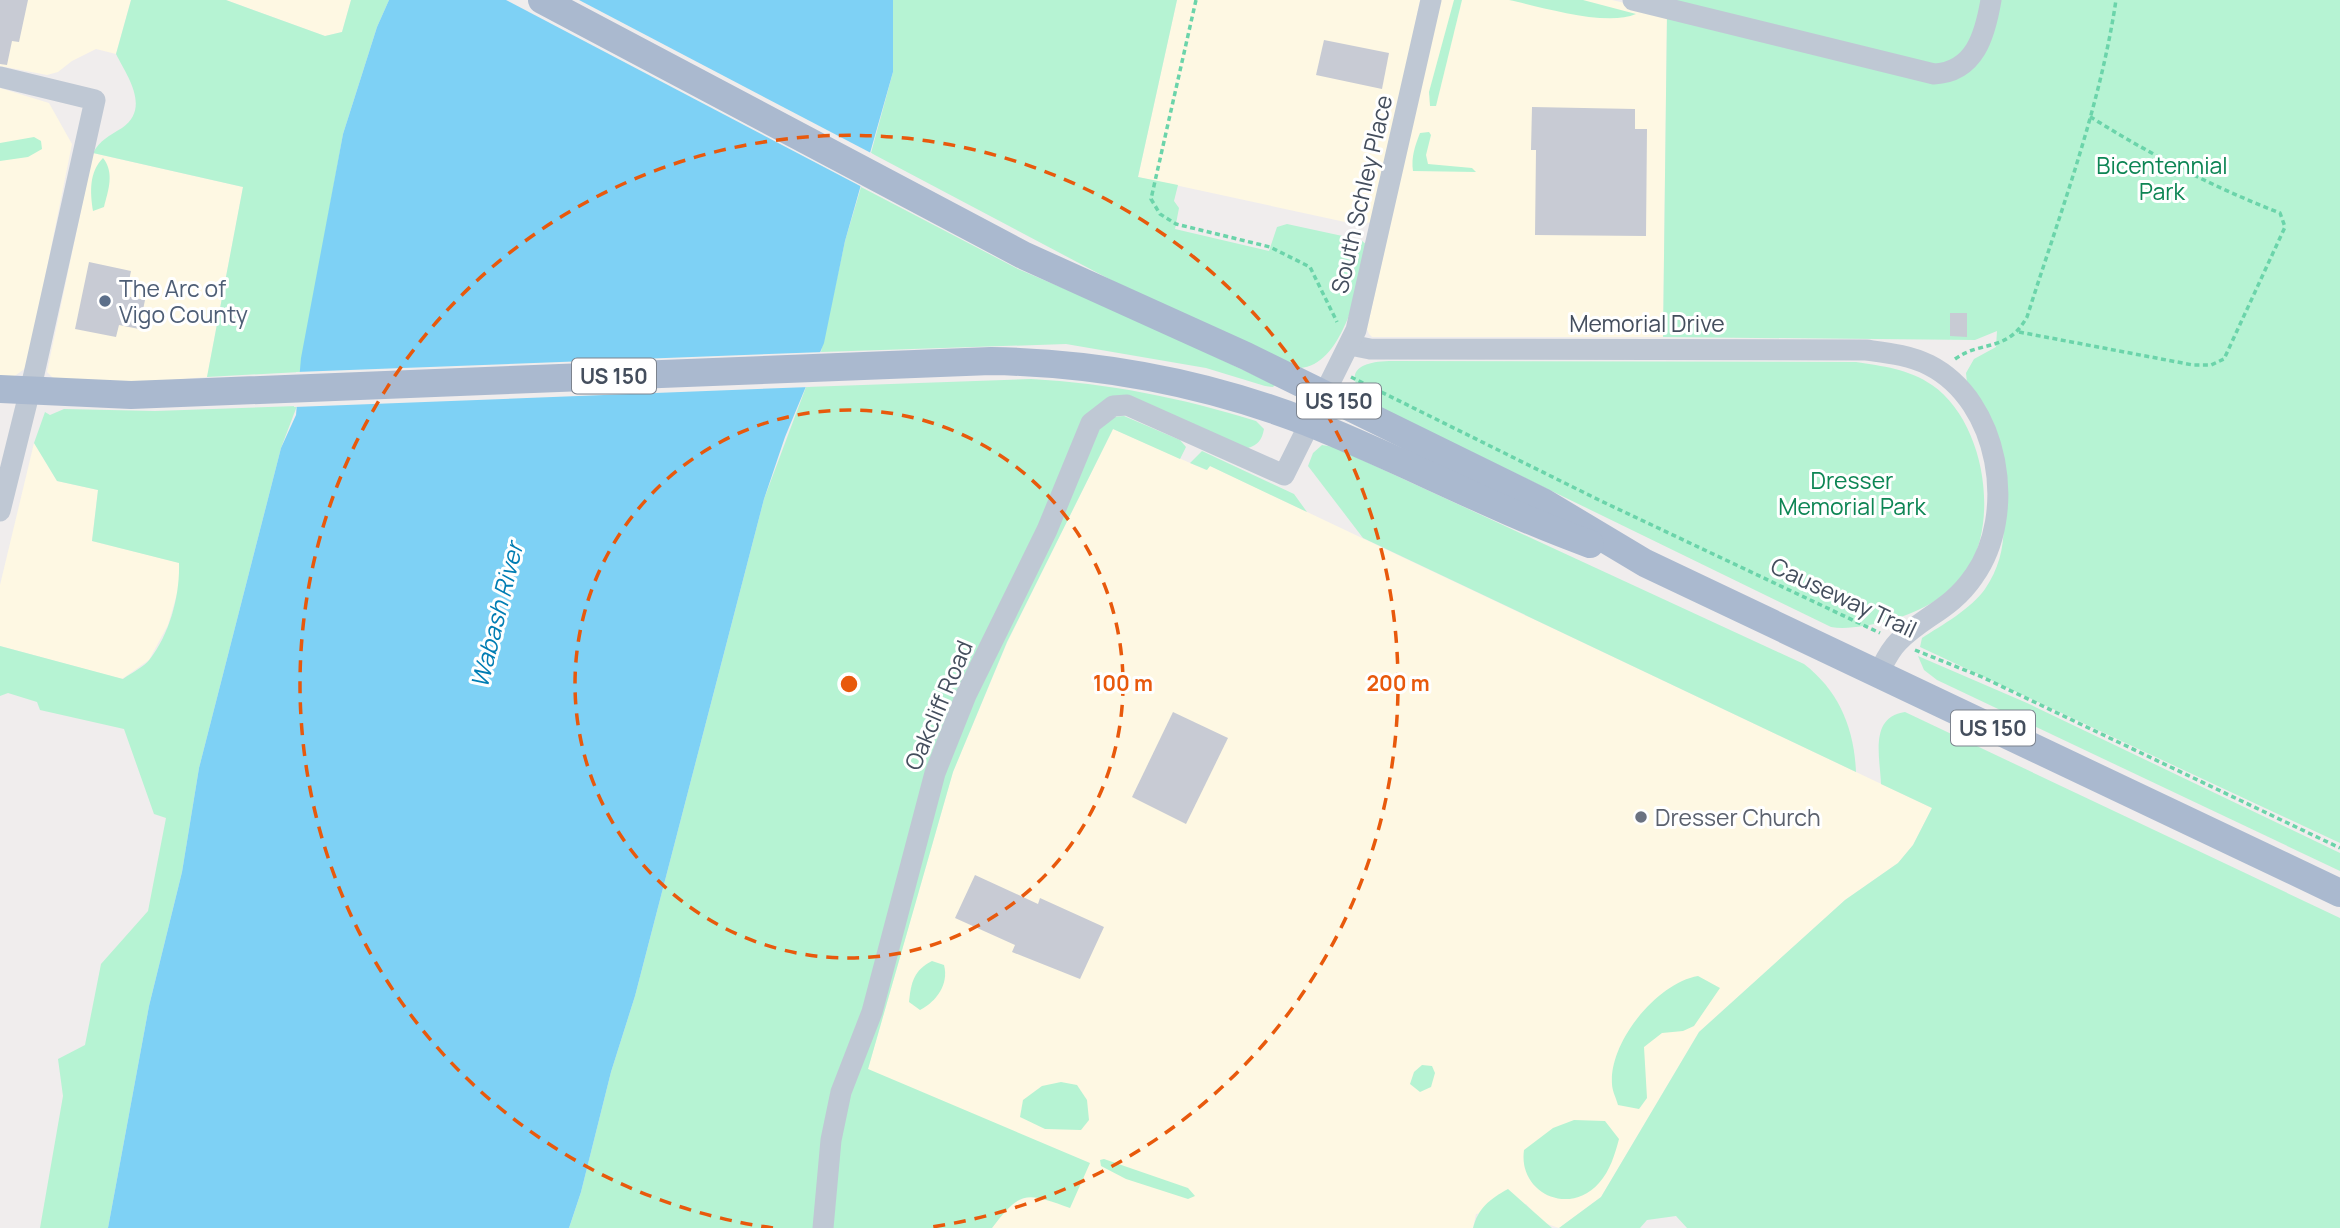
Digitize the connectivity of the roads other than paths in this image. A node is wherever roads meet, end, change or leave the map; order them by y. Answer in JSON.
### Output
{"nodes":[{"id":1,"x":542,"y":0,"type":"edge"},
{"id":2,"x":1431,"y":0,"type":"edge"},
{"id":3,"x":1633,"y":0,"type":"edge"},
{"id":4,"x":1991,"y":0,"type":"edge"},
{"id":5,"x":0,"y":77,"type":"edge"},
{"id":6,"x":1350,"y":345,"type":"junction"},
{"id":7,"x":1330,"y":382,"type":"junction"},
{"id":8,"x":0,"y":388,"type":"edge"},
{"id":9,"x":29,"y":391,"type":"junction"},
{"id":10,"x":1308,"y":423,"type":"junction"},
{"id":11,"x":1284,"y":475,"type":"joint"},
{"id":12,"x":0,"y":511,"type":"edge"},
{"id":13,"x":1645,"y":563,"type":"junction"},
{"id":14,"x":1878,"y":674,"type":"junction"},
{"id":15,"x":2340,"y":893,"type":"edge"},
{"id":16,"x":823,"y":1228,"type":"edge"}],
"edges":[{"from":1,"to":7,"type":"main road","number":"US 150"},
{"from":2,"to":6,"type":"street","name":"South Schley Place"},
{"from":3,"to":4,"type":"street"},
{"from":5,"to":9,"type":"street"},
{"from":6,"to":7,"type":"street","name":"South Schley Place"},
{"from":6,"to":14,"type":"street","name":"Memorial Drive"},
{"from":7,"to":10,"type":"street","name":"South Schley Place"},
{"from":7,"to":13,"type":"main road","number":"US 150"},
{"from":8,"to":9,"type":"main road","number":"US 150"},
{"from":9,"to":10,"type":"main road","number":"US 150"},
{"from":9,"to":12,"type":"street"},
{"from":10,"to":11,"type":"street","name":"South Schley Place"},
{"from":10,"to":13,"type":"main road","number":"US 150"},
{"from":11,"to":16,"type":"street","name":"Oakcliff Road"},
{"from":13,"to":14,"type":"main road","number":"US 150"},
{"from":14,"to":15,"type":"main road","number":"US 150"}]}
